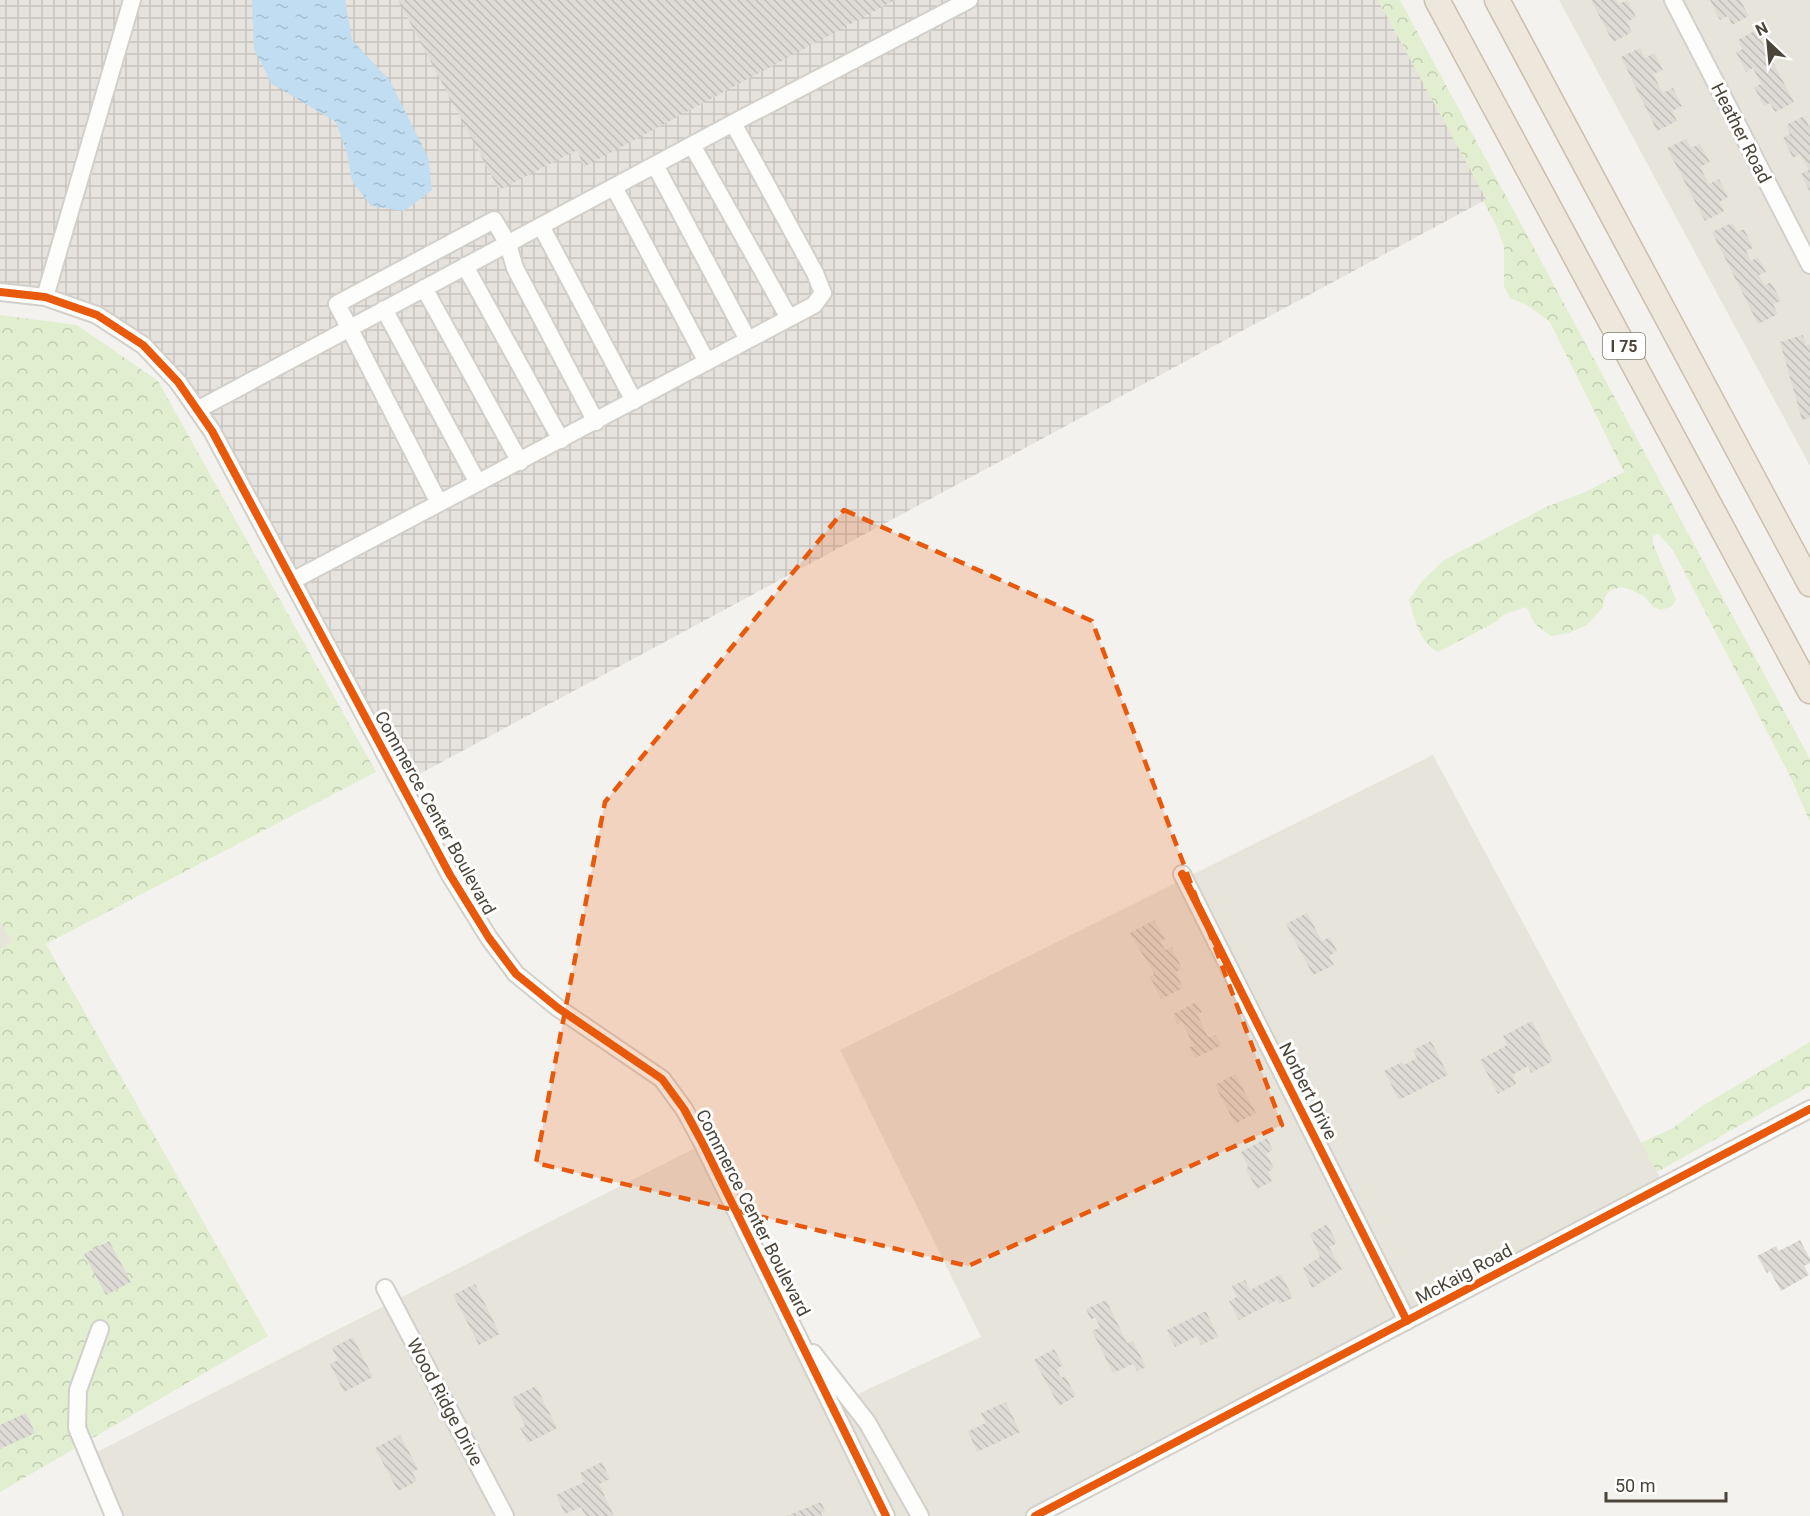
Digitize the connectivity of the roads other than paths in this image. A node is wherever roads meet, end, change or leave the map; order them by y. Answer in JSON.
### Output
{"nodes":[{"id":1,"x":132,"y":0,"type":"edge"},
{"id":2,"x":969,"y":0,"type":"edge"},
{"id":3,"x":1437,"y":0,"type":"edge"},
{"id":4,"x":1497,"y":0,"type":"edge"},
{"id":5,"x":1672,"y":0,"type":"edge"},
{"id":6,"x":734,"y":123,"type":"junction"},
{"id":7,"x":692,"y":145,"type":"junction"},
{"id":8,"x":655,"y":165,"type":"junction"},
{"id":9,"x":614,"y":187,"type":"junction"},
{"id":10,"x":541,"y":226,"type":"junction"},
{"id":11,"x":508,"y":244,"type":"junction"},
{"id":12,"x":1810,"y":265,"type":"edge"},
{"id":13,"x":465,"y":266,"type":"junction"},
{"id":14,"x":424,"y":288,"type":"junction"},
{"id":15,"x":0,"y":292,"type":"edge"},
{"id":16,"x":45,"y":297,"type":"junction"},
{"id":17,"x":384,"y":309,"type":"junction"},
{"id":18,"x":789,"y":318,"type":"junction"},
{"id":19,"x":349,"y":328,"type":"junction"},
{"id":20,"x":748,"y":340,"type":"junction"},
{"id":21,"x":707,"y":362,"type":"junction"},
{"id":22,"x":634,"y":401,"type":"junction"},
{"id":23,"x":197,"y":410,"type":"junction"},
{"id":24,"x":596,"y":422,"type":"junction"},
{"id":25,"x":561,"y":440,"type":"junction"},
{"id":26,"x":520,"y":462,"type":"junction"},
{"id":27,"x":478,"y":483,"type":"junction"},
{"id":28,"x":439,"y":503,"type":"junction"},
{"id":29,"x":292,"y":581,"type":"junction"},
{"id":30,"x":1810,"y":584,"type":"edge"},
{"id":31,"x":1810,"y":691,"type":"edge"},
{"id":32,"x":1182,"y":874,"type":"dead end"},
{"id":33,"x":1810,"y":1109,"type":"edge"},
{"id":34,"x":385,"y":1288,"type":"dead end"},
{"id":35,"x":1407,"y":1321,"type":"junction"},
{"id":36,"x":793,"y":1326,"type":"junction"},
{"id":37,"x":100,"y":1329,"type":"dead end"},
{"id":38,"x":114,"y":1516,"type":"edge"},
{"id":39,"x":505,"y":1516,"type":"edge"},
{"id":40,"x":886,"y":1516,"type":"edge"},
{"id":41,"x":920,"y":1516,"type":"edge"},
{"id":42,"x":1035,"y":1516,"type":"edge"}],
"edges":[{"from":1,"to":16,"type":"street"},
{"from":2,"to":6,"type":"street"},
{"from":3,"to":31,"type":"highway","number":"I 75"},
{"from":4,"to":30,"type":"highway","number":"I 75"},
{"from":5,"to":12,"type":"street","name":"Heather Road"},
{"from":6,"to":7,"type":"street"},
{"from":6,"to":18,"type":"street"},
{"from":7,"to":8,"type":"street"},
{"from":7,"to":18,"type":"street"},
{"from":8,"to":9,"type":"street"},
{"from":8,"to":20,"type":"street"},
{"from":9,"to":10,"type":"street"},
{"from":9,"to":21,"type":"street"},
{"from":10,"to":11,"type":"street"},
{"from":10,"to":22,"type":"street"},
{"from":11,"to":13,"type":"street"},
{"from":11,"to":19,"type":"street"},
{"from":11,"to":24,"type":"street"},
{"from":13,"to":14,"type":"street"},
{"from":13,"to":25,"type":"street"},
{"from":14,"to":17,"type":"street"},
{"from":14,"to":26,"type":"street"},
{"from":15,"to":16,"type":"street","name":"Commerce Center Boulevard"},
{"from":16,"to":23,"type":"street","name":"Commerce Center Boulevard"},
{"from":17,"to":19,"type":"street"},
{"from":17,"to":27,"type":"street"},
{"from":18,"to":20,"type":"street"},
{"from":19,"to":23,"type":"street"},
{"from":19,"to":28,"type":"street"},
{"from":20,"to":21,"type":"street"},
{"from":21,"to":22,"type":"street"},
{"from":22,"to":24,"type":"street"},
{"from":23,"to":29,"type":"street","name":"Commerce Center Boulevard"},
{"from":24,"to":25,"type":"street"},
{"from":25,"to":26,"type":"street"},
{"from":26,"to":27,"type":"street"},
{"from":27,"to":28,"type":"street"},
{"from":28,"to":29,"type":"street"},
{"from":29,"to":36,"type":"street","name":"Commerce Center Boulevard"},
{"from":32,"to":35,"type":"street","name":"Norbert Drive"},
{"from":33,"to":35,"type":"street","name":"McKaig Road"},
{"from":34,"to":39,"type":"street","name":"Wood Ridge Drive"},
{"from":35,"to":42,"type":"street","name":"McKaig Road"},
{"from":36,"to":40,"type":"street","name":"Commerce Center Boulevard"},
{"from":36,"to":41,"type":"street","name":"Commerce Center Boulevard"},
{"from":37,"to":38,"type":"street"}]}
